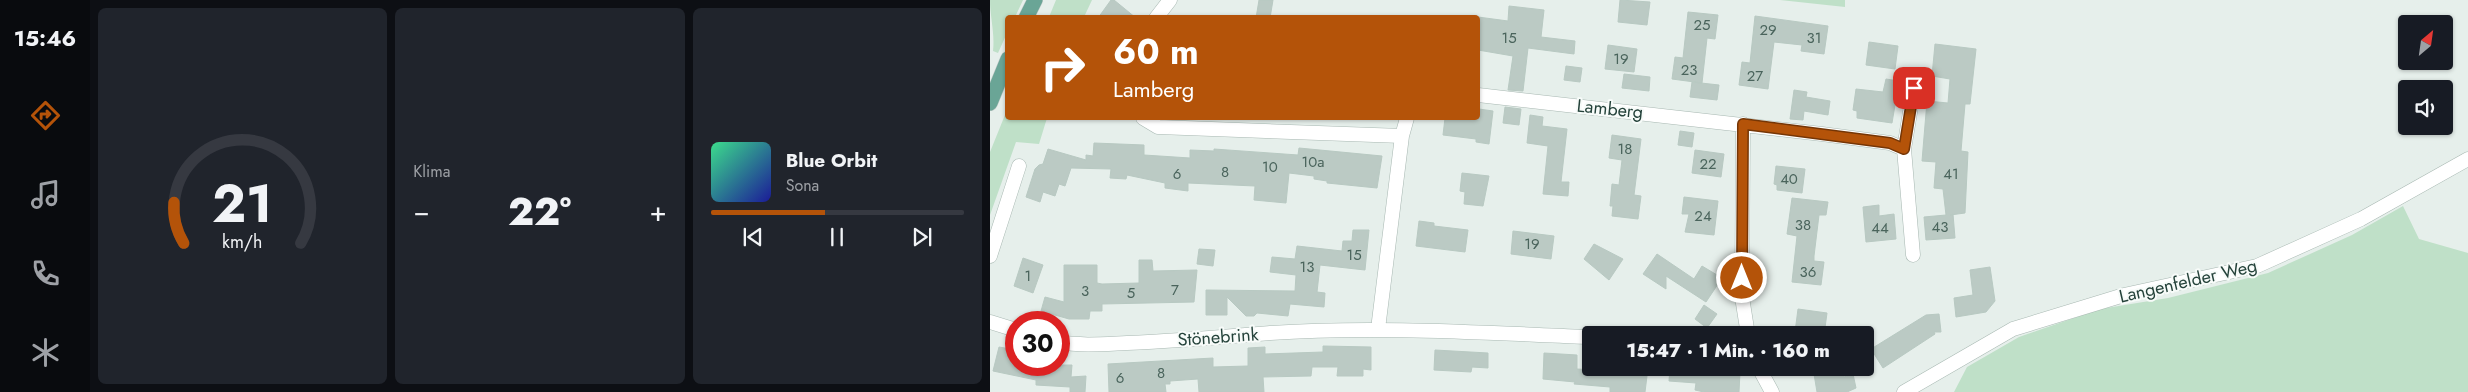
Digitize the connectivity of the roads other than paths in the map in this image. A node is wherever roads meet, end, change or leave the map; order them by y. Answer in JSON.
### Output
{"nodes":[{"id":1,"x":1035,"y":0,"type":"edge"},
{"id":2,"x":1170,"y":0,"type":"edge"},
{"id":3,"x":1028,"y":15,"type":"edge"},
{"id":4,"x":1158,"y":15,"type":"edge"},
{"id":5,"x":1005,"y":66,"type":"edge"},
{"id":6,"x":1914,"y":88,"type":"dead end"},
{"id":7,"x":1480,"y":95,"type":"edge"},
{"id":8,"x":990,"y":103,"type":"edge"},
{"id":9,"x":1146,"y":120,"type":"edge"},
{"id":10,"x":1406,"y":120,"type":"edge"},
{"id":11,"x":1743,"y":124,"type":"junction"},
{"id":12,"x":1402,"y":136,"type":"junction"},
{"id":13,"x":1904,"y":149,"type":"junction"},
{"id":14,"x":2468,"y":158,"type":"edge"},
{"id":15,"x":1018,"y":166,"type":"dead end"},
{"id":16,"x":1914,"y":255,"type":"dead end"},
{"id":17,"x":990,"y":256,"type":"edge"},
{"id":18,"x":990,"y":322,"type":"edge"},
{"id":19,"x":1747,"y":326,"type":"edge"},
{"id":20,"x":1005,"y":327,"type":"edge"},
{"id":21,"x":1378,"y":329,"type":"junction"},
{"id":22,"x":1582,"y":337,"type":"edge"},
{"id":23,"x":1070,"y":344,"type":"edge"},
{"id":24,"x":1763,"y":376,"type":"edge"},
{"id":25,"x":1772,"y":392,"type":"edge"},
{"id":26,"x":1904,"y":392,"type":"edge"}],
"edges":[{"from":1,"to":3,"type":"main road"},
{"from":2,"to":4,"type":"street"},
{"from":5,"to":8,"type":"main road"},
{"from":6,"to":13,"type":"street"},
{"from":7,"to":11,"type":"street","name":"Lamberg"},
{"from":9,"to":12,"type":"street"},
{"from":10,"to":12,"type":"street"},
{"from":11,"to":13,"type":"street","name":"Lamberg"},
{"from":11,"to":19,"type":"street"},
{"from":12,"to":21,"type":"street"},
{"from":13,"to":16,"type":"street"},
{"from":14,"to":26,"type":"street","name":"Langenfelder Weg"},
{"from":15,"to":17,"type":"street"},
{"from":18,"to":20,"type":"street"},
{"from":21,"to":22,"type":"street","name":"Stönebrink"},
{"from":21,"to":23,"type":"street","name":"Stönebrink"},
{"from":24,"to":25,"type":"street"}]}
